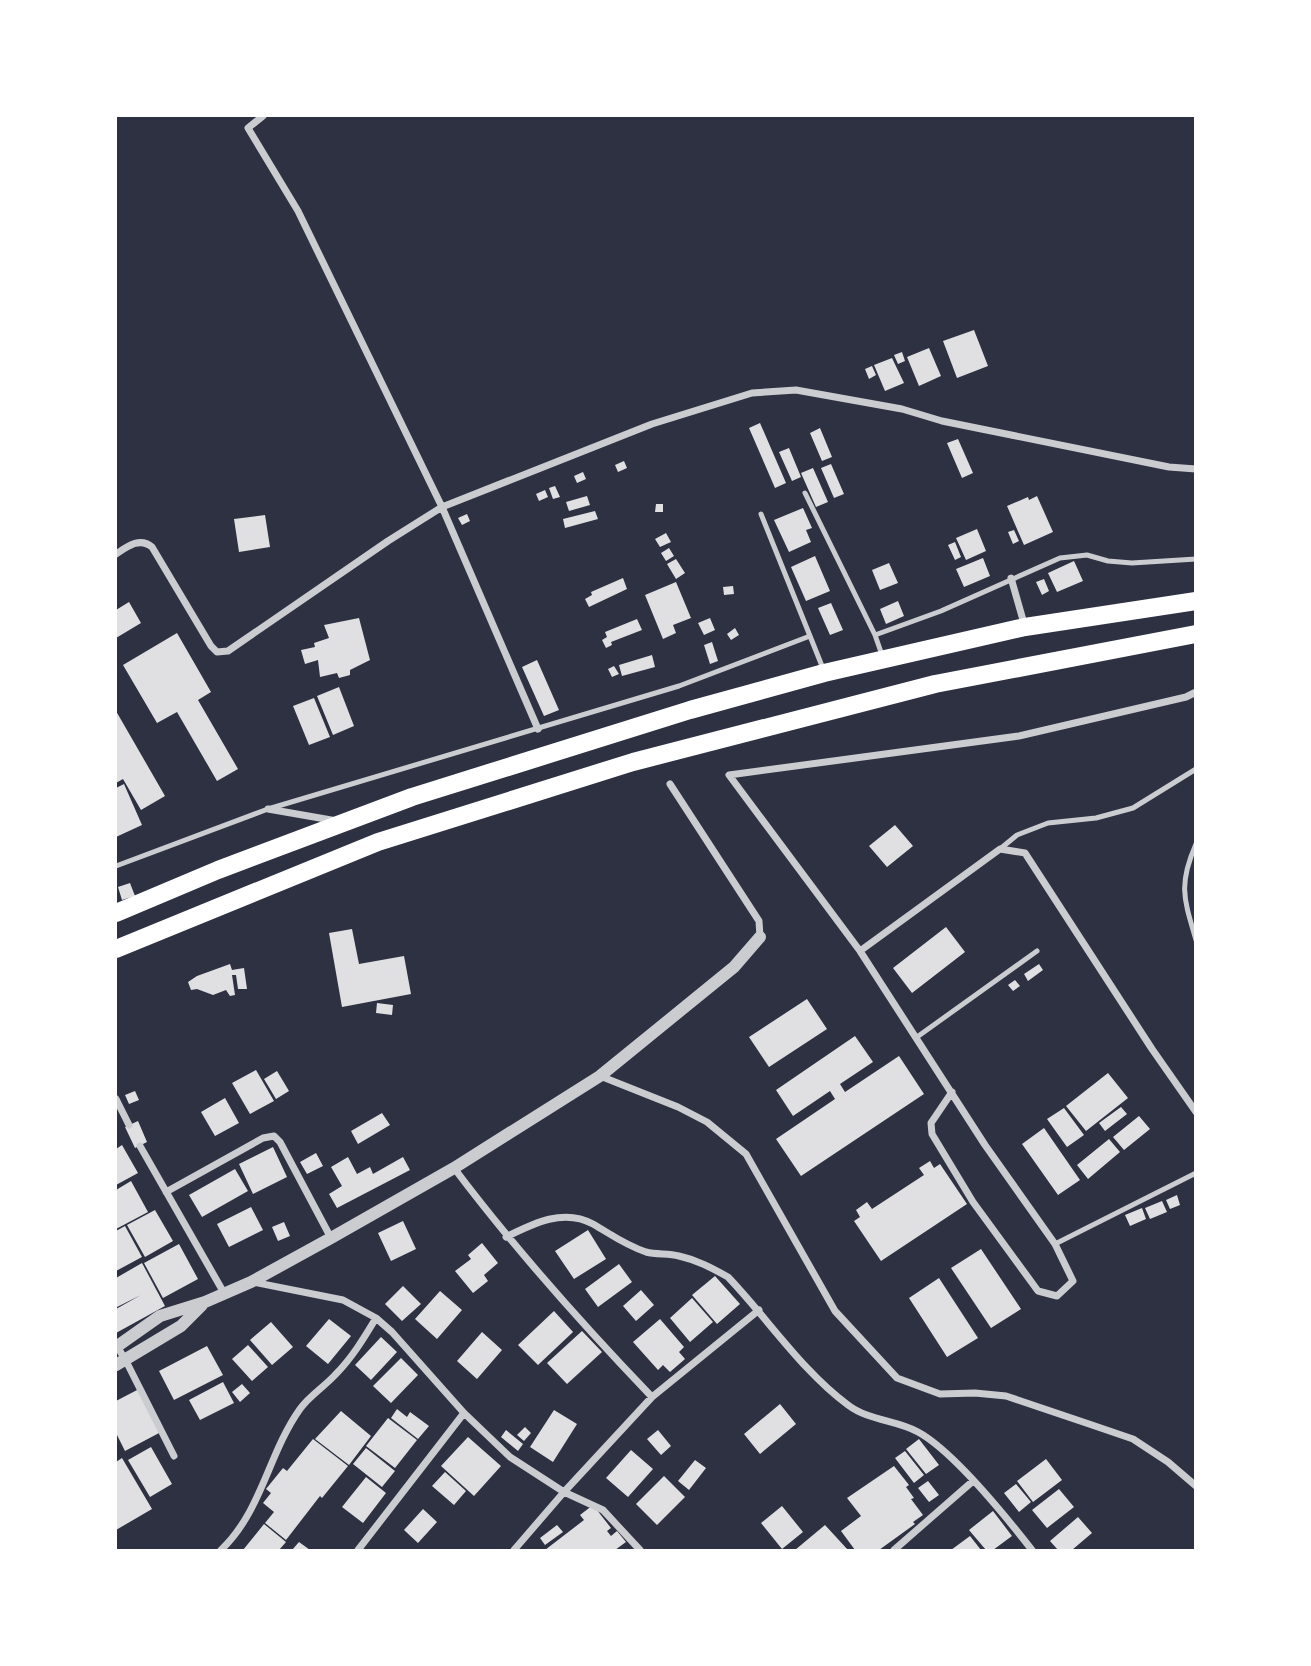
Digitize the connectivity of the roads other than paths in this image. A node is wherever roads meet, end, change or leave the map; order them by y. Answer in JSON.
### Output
{"nodes":[{"id":1,"x":263,"y":116,"type":"edge"},
{"id":2,"x":1195,"y":470,"type":"edge"},
{"id":3,"x":805,"y":493,"type":"dead end"},
{"id":4,"x":442,"y":508,"type":"junction"},
{"id":5,"x":761,"y":514,"type":"dead end"},
{"id":6,"x":116,"y":554,"type":"edge"},
{"id":7,"x":1195,"y":559,"type":"edge"},
{"id":8,"x":1011,"y":578,"type":"junction"},
{"id":9,"x":1195,"y":601,"type":"edge"},
{"id":10,"x":1025,"y":627,"type":"junction"},
{"id":11,"x":1195,"y":634,"type":"edge"},
{"id":12,"x":875,"y":635,"type":"junction"},
{"id":13,"x":810,"y":636,"type":"junction"},
{"id":14,"x":883,"y":658,"type":"junction"},
{"id":15,"x":824,"y":673,"type":"junction"},
{"id":16,"x":1195,"y":692,"type":"edge"},
{"id":17,"x":538,"y":729,"type":"junction"},
{"id":18,"x":1195,"y":769,"type":"edge"},
{"id":19,"x":670,"y":784,"type":"dead end"},
{"id":20,"x":268,"y":809,"type":"junction"},
{"id":21,"x":344,"y":822,"type":"junction"},
{"id":22,"x":1195,"y":844,"type":"edge"},
{"id":23,"x":1000,"y":849,"type":"junction"},
{"id":24,"x":116,"y":866,"type":"edge"},
{"id":25,"x":116,"y":913,"type":"edge"},
{"id":26,"x":760,"y":937,"type":"joint"},
{"id":27,"x":1195,"y":940,"type":"edge"},
{"id":28,"x":116,"y":949,"type":"edge"},
{"id":29,"x":860,"y":951,"type":"junction"},
{"id":30,"x":1037,"y":951,"type":"dead end"},
{"id":31,"x":917,"y":1037,"type":"junction"},
{"id":32,"x":600,"y":1076,"type":"junction"},
{"id":33,"x":952,"y":1092,"type":"junction"},
{"id":34,"x":116,"y":1099,"type":"edge"},
{"id":35,"x":1195,"y":1112,"type":"edge"},
{"id":36,"x":129,"y":1125,"type":"dead end"},
{"id":37,"x":140,"y":1146,"type":"dead end"},
{"id":38,"x":454,"y":1168,"type":"junction"},
{"id":39,"x":1195,"y":1173,"type":"edge"},
{"id":40,"x":166,"y":1192,"type":"junction"},
{"id":41,"x":506,"y":1237,"type":"junction"},
{"id":42,"x":331,"y":1238,"type":"junction"},
{"id":43,"x":1055,"y":1244,"type":"junction"},
{"id":44,"x":251,"y":1282,"type":"junction"},
{"id":45,"x":224,"y":1293,"type":"junction"},
{"id":46,"x":205,"y":1302,"type":"junction"},
{"id":47,"x":759,"y":1310,"type":"junction"},
{"id":48,"x":376,"y":1318,"type":"junction"},
{"id":49,"x":116,"y":1346,"type":"edge"},
{"id":50,"x":120,"y":1362,"type":"edge"},
{"id":51,"x":652,"y":1397,"type":"junction"},
{"id":52,"x":464,"y":1413,"type":"junction"},
{"id":53,"x":174,"y":1456,"type":"dead end"},
{"id":54,"x":972,"y":1481,"type":"junction"},
{"id":55,"x":1195,"y":1486,"type":"edge"},
{"id":56,"x":564,"y":1492,"type":"junction"},
{"id":57,"x":221,"y":1550,"type":"edge"},
{"id":58,"x":358,"y":1550,"type":"edge"},
{"id":59,"x":514,"y":1550,"type":"edge"},
{"id":60,"x":640,"y":1550,"type":"edge"},
{"id":61,"x":894,"y":1550,"type":"edge"},
{"id":62,"x":1032,"y":1550,"type":"edge"}],
"edges":[{"from":1,"to":4,"type":"street"},
{"from":2,"to":4,"type":"street"},
{"from":3,"to":12,"type":"lane"},
{"from":4,"to":6,"type":"street"},
{"from":4,"to":17,"type":"street"},
{"from":5,"to":13,"type":"lane"},
{"from":7,"to":8,"type":"lane"},
{"from":8,"to":10,"type":"street"},
{"from":8,"to":12,"type":"lane"},
{"from":9,"to":10,"type":"highway"},
{"from":10,"to":14,"type":"highway"},
{"from":11,"to":28,"type":"highway"},
{"from":12,"to":14,"type":"lane"},
{"from":13,"to":15,"type":"lane"},
{"from":13,"to":17,"type":"lane"},
{"from":14,"to":15,"type":"highway"},
{"from":15,"to":21,"type":"highway"},
{"from":16,"to":29,"type":"street"},
{"from":17,"to":20,"type":"lane"},
{"from":18,"to":23,"type":"lane"},
{"from":19,"to":26,"type":"street"},
{"from":20,"to":21,"type":"street"},
{"from":20,"to":24,"type":"lane"},
{"from":21,"to":25,"type":"highway"},
{"from":22,"to":27,"type":"lane"},
{"from":23,"to":29,"type":"street"},
{"from":23,"to":35,"type":"street"},
{"from":26,"to":32,"type":"street"},
{"from":29,"to":31,"type":"street"},
{"from":30,"to":31,"type":"lane"},
{"from":31,"to":33,"type":"street"},
{"from":32,"to":38,"type":"street"},
{"from":32,"to":55,"type":"street"},
{"from":33,"to":43,"type":"street"},
{"from":33,"to":43,"type":"street"},
{"from":34,"to":36,"type":"street"},
{"from":37,"to":40,"type":"street"},
{"from":38,"to":41,"type":"street"},
{"from":38,"to":42,"type":"street"},
{"from":39,"to":43,"type":"lane"},
{"from":40,"to":42,"type":"street"},
{"from":40,"to":45,"type":"street"},
{"from":41,"to":47,"type":"street"},
{"from":41,"to":51,"type":"street"},
{"from":42,"to":44,"type":"street"},
{"from":44,"to":45,"type":"street"},
{"from":44,"to":48,"type":"street"},
{"from":45,"to":46,"type":"street"},
{"from":46,"to":49,"type":"street"},
{"from":46,"to":50,"type":"street"},
{"from":47,"to":51,"type":"street"},
{"from":47,"to":54,"type":"street"},
{"from":48,"to":52,"type":"street"},
{"from":48,"to":57,"type":"street"},
{"from":49,"to":50,"type":"street"},
{"from":50,"to":53,"type":"street"},
{"from":51,"to":56,"type":"street"},
{"from":52,"to":56,"type":"street"},
{"from":52,"to":58,"type":"street"},
{"from":54,"to":61,"type":"street"},
{"from":54,"to":62,"type":"street"},
{"from":56,"to":59,"type":"street"},
{"from":56,"to":60,"type":"street"}]}
